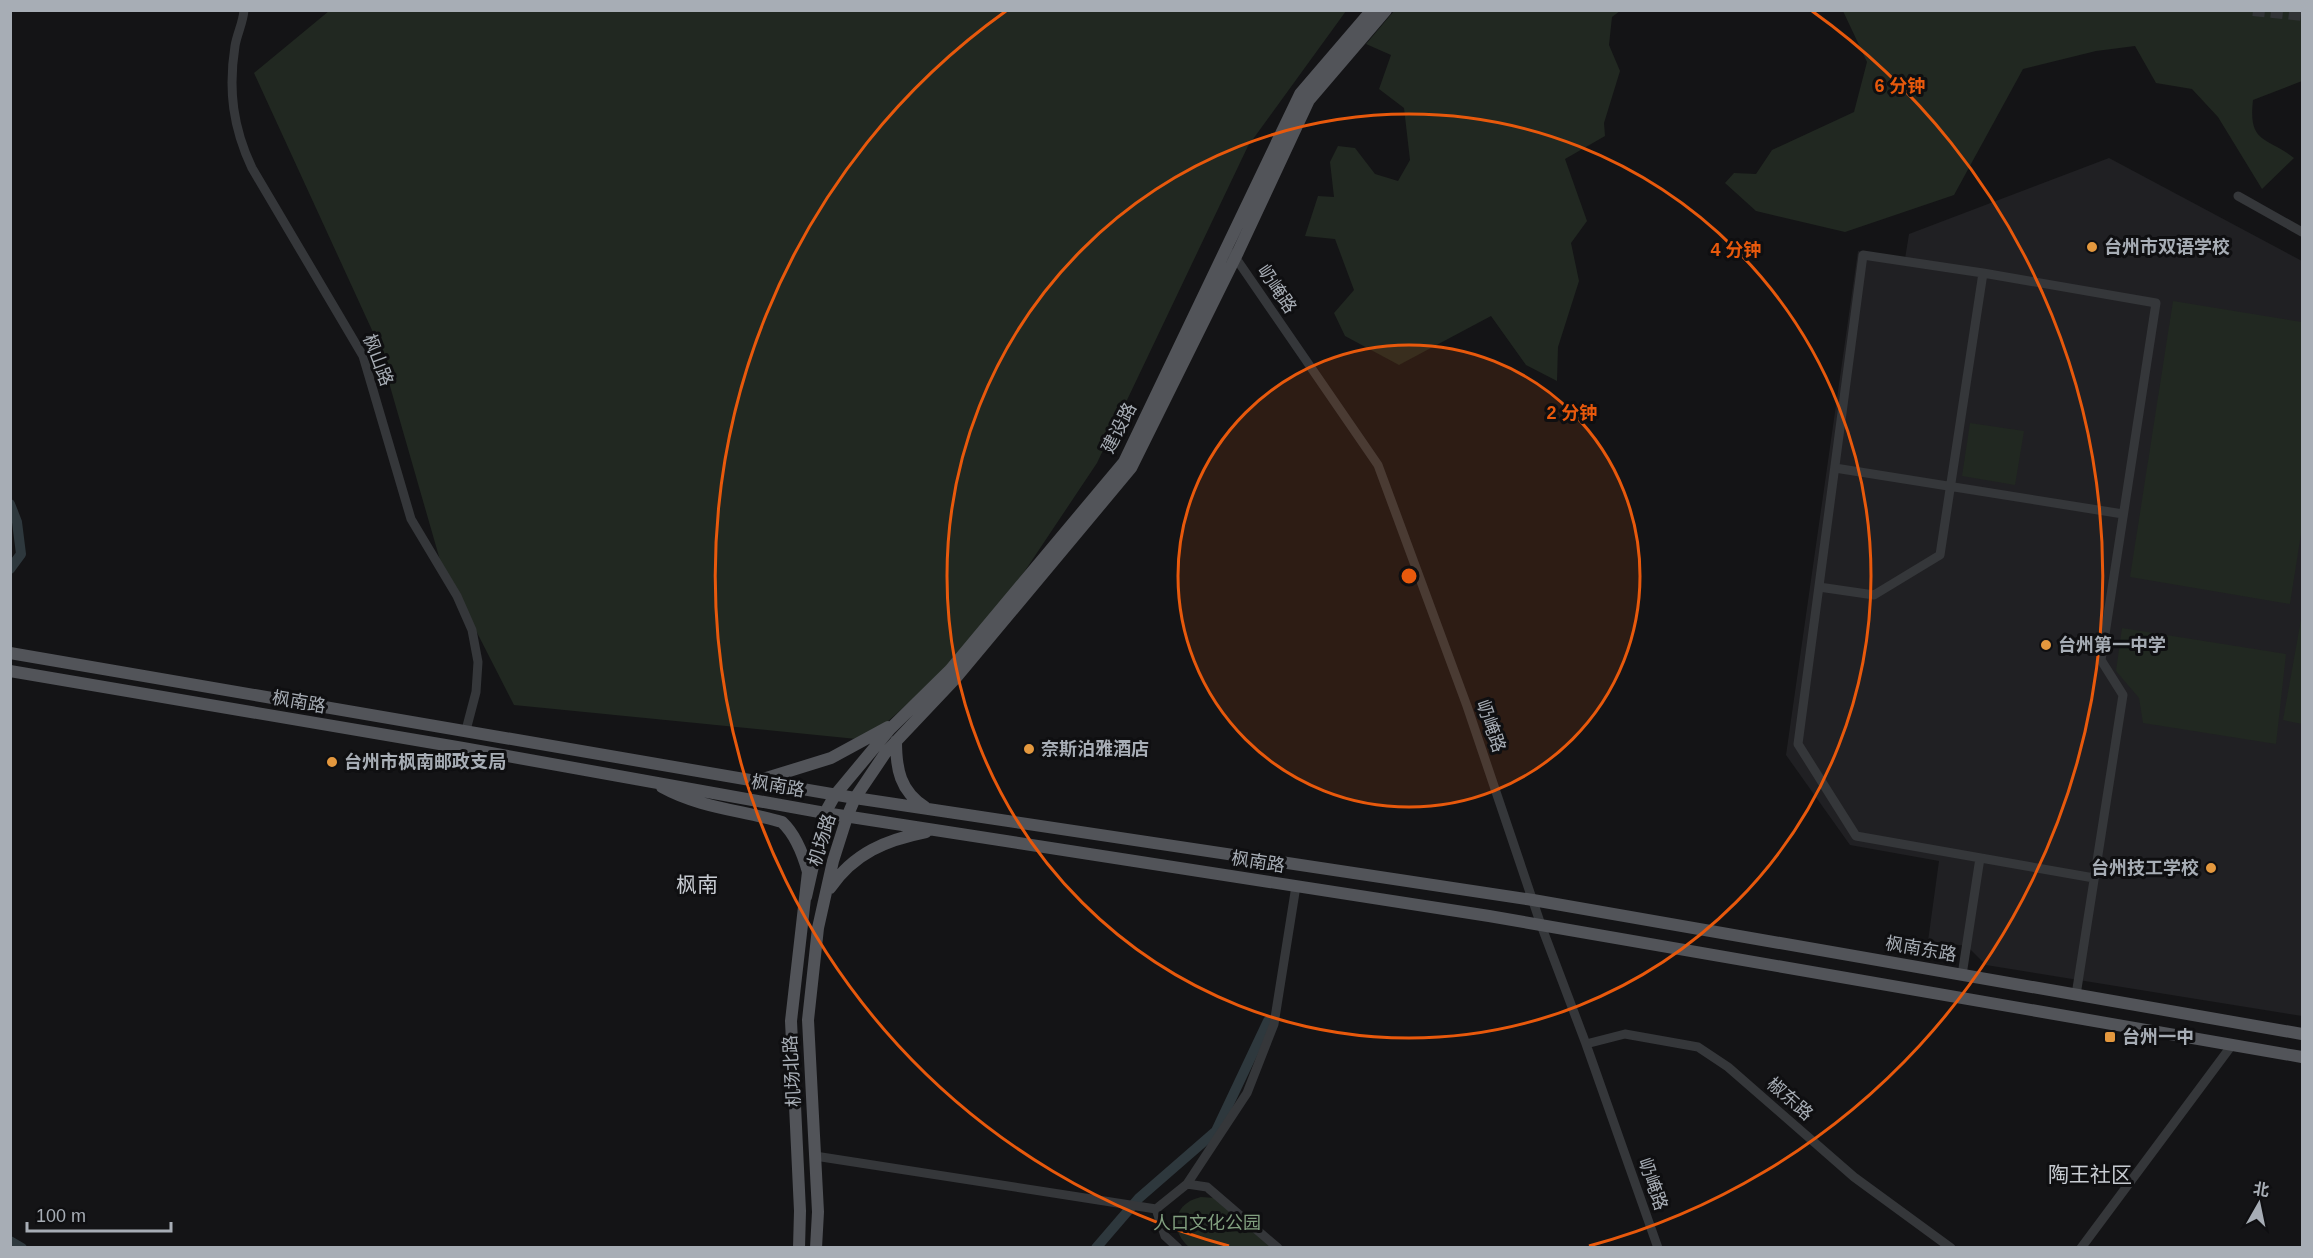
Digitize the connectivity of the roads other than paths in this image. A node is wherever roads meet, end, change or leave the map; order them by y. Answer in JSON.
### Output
{"nodes":[{"id":1,"x":244,"y":10,"type":"edge"},
{"id":2,"x":1372,"y":10,"type":"edge"},
{"id":3,"x":1386,"y":10,"type":"edge"},
{"id":4,"x":2238,"y":196,"type":"dead end"},
{"id":5,"x":2302,"y":232,"type":"edge"},
{"id":6,"x":1232,"y":252,"type":"junction"},
{"id":7,"x":1983,"y":273,"type":"junction"},
{"id":8,"x":1835,"y":468,"type":"junction"},
{"id":9,"x":1951,"y":485,"type":"junction"},
{"id":10,"x":2123,"y":514,"type":"junction"},
{"id":11,"x":1819,"y":587,"type":"junction"},
{"id":12,"x":10,"y":653,"type":"edge"},
{"id":13,"x":10,"y":671,"type":"edge"},
{"id":14,"x":897,"y":723,"type":"junction"},
{"id":15,"x":466,"y":730,"type":"junction"},
{"id":16,"x":896,"y":741,"type":"junction"},
{"id":17,"x":754,"y":781,"type":"junction"},
{"id":18,"x":652,"y":782,"type":"junction"},
{"id":19,"x":835,"y":795,"type":"junction"},
{"id":20,"x":855,"y":798,"type":"junction"},
{"id":21,"x":928,"y":809,"type":"junction"},
{"id":22,"x":825,"y":813,"type":"junction"},
{"id":23,"x":847,"y":817,"type":"junction"},
{"id":24,"x":935,"y":830,"type":"junction"},
{"id":25,"x":1980,"y":858,"type":"junction"},
{"id":26,"x":2094,"y":878,"type":"junction"},
{"id":27,"x":1296,"y":886,"type":"junction"},
{"id":28,"x":826,"y":894,"type":"junction"},
{"id":29,"x":806,"y":897,"type":"junction"},
{"id":30,"x":1533,"y":900,"type":"junction"},
{"id":31,"x":1541,"y":925,"type":"junction"},
{"id":32,"x":1962,"y":975,"type":"junction"},
{"id":33,"x":2076,"y":995,"type":"junction"},
{"id":34,"x":2302,"y":1034,"type":"edge"},
{"id":35,"x":1586,"y":1044,"type":"junction"},
{"id":36,"x":2232,"y":1045,"type":"junction"},
{"id":37,"x":2302,"y":1057,"type":"edge"},
{"id":38,"x":815,"y":1156,"type":"junction"},
{"id":39,"x":1187,"y":1184,"type":"junction"},
{"id":40,"x":1156,"y":1209,"type":"junction"},
{"id":41,"x":799,"y":1248,"type":"edge"},
{"id":42,"x":816,"y":1248,"type":"edge"},
{"id":43,"x":1178,"y":1248,"type":"edge"},
{"id":44,"x":1278,"y":1248,"type":"edge"},
{"id":45,"x":1658,"y":1248,"type":"edge"},
{"id":46,"x":1951,"y":1248,"type":"edge"},
{"id":47,"x":2081,"y":1248,"type":"edge"}],
"edges":[{"from":1,"to":15,"type":"street","name":"枫山路"},
{"from":2,"to":6,"type":"main road","name":"建设路"},
{"from":3,"to":6,"type":"main road","name":"建设路"},
{"from":4,"to":5,"type":"street"},
{"from":6,"to":14,"type":"main road","name":"建设路"},
{"from":6,"to":16,"type":"main road","name":"建设路"},
{"from":6,"to":30,"type":"street","name":"屷崦路"},
{"from":7,"to":8,"type":"street"},
{"from":7,"to":9,"type":"street"},
{"from":7,"to":10,"type":"street"},
{"from":8,"to":9,"type":"street"},
{"from":8,"to":11,"type":"street"},
{"from":9,"to":10,"type":"street"},
{"from":9,"to":11,"type":"street"},
{"from":10,"to":26,"type":"street"},
{"from":11,"to":25,"type":"street"},
{"from":12,"to":15,"type":"main road","name":"枫南路"},
{"from":13,"to":18,"type":"main road","name":"枫南路"},
{"from":14,"to":17,"type":"main road"},
{"from":14,"to":19,"type":"main road","name":"建设路"},
{"from":15,"to":17,"type":"main road","name":"枫南路"},
{"from":16,"to":20,"type":"main road","name":"建设路"},
{"from":16,"to":21,"type":"main road"},
{"from":17,"to":19,"type":"main road","name":"枫南路"},
{"from":18,"to":22,"type":"main road","name":"枫南路"},
{"from":18,"to":29,"type":"main road"},
{"from":19,"to":20,"type":"main road","name":"枫南路"},
{"from":19,"to":22,"type":"main road","name":"建设路"},
{"from":20,"to":21,"type":"main road","name":"枫南路"},
{"from":20,"to":23,"type":"main road","name":"机场路"},
{"from":21,"to":30,"type":"main road","name":"枫南路"},
{"from":22,"to":23,"type":"main road","name":"枫南路"},
{"from":22,"to":29,"type":"main road","name":"机场路"},
{"from":23,"to":24,"type":"main road","name":"枫南路"},
{"from":23,"to":28,"type":"main road","name":"机场路"},
{"from":24,"to":27,"type":"main road","name":"枫南路"},
{"from":24,"to":28,"type":"main road"},
{"from":25,"to":26,"type":"street"},
{"from":25,"to":32,"type":"street"},
{"from":26,"to":33,"type":"street"},
{"from":27,"to":31,"type":"main road","name":"枫南路"},
{"from":27,"to":39,"type":"street"},
{"from":28,"to":38,"type":"main road","name":"机场北路"},
{"from":29,"to":41,"type":"main road","name":"机场北路"},
{"from":30,"to":31,"type":"street","name":"屷崦路"},
{"from":30,"to":32,"type":"main road","name":"枫南东路"},
{"from":31,"to":35,"type":"street","name":"屷崦路"},
{"from":31,"to":36,"type":"main road","name":"枫南路"},
{"from":32,"to":33,"type":"main road","name":"枫南东路"},
{"from":33,"to":34,"type":"main road","name":"枫南东路"},
{"from":35,"to":45,"type":"street","name":"屷崦路"},
{"from":35,"to":46,"type":"street","name":"椒东路"},
{"from":36,"to":37,"type":"main road","name":"枫南路"},
{"from":36,"to":47,"type":"street"},
{"from":38,"to":40,"type":"street"},
{"from":38,"to":42,"type":"main road","name":"机场北路"},
{"from":39,"to":40,"type":"street"},
{"from":39,"to":44,"type":"street"},
{"from":40,"to":43,"type":"street"}]}
